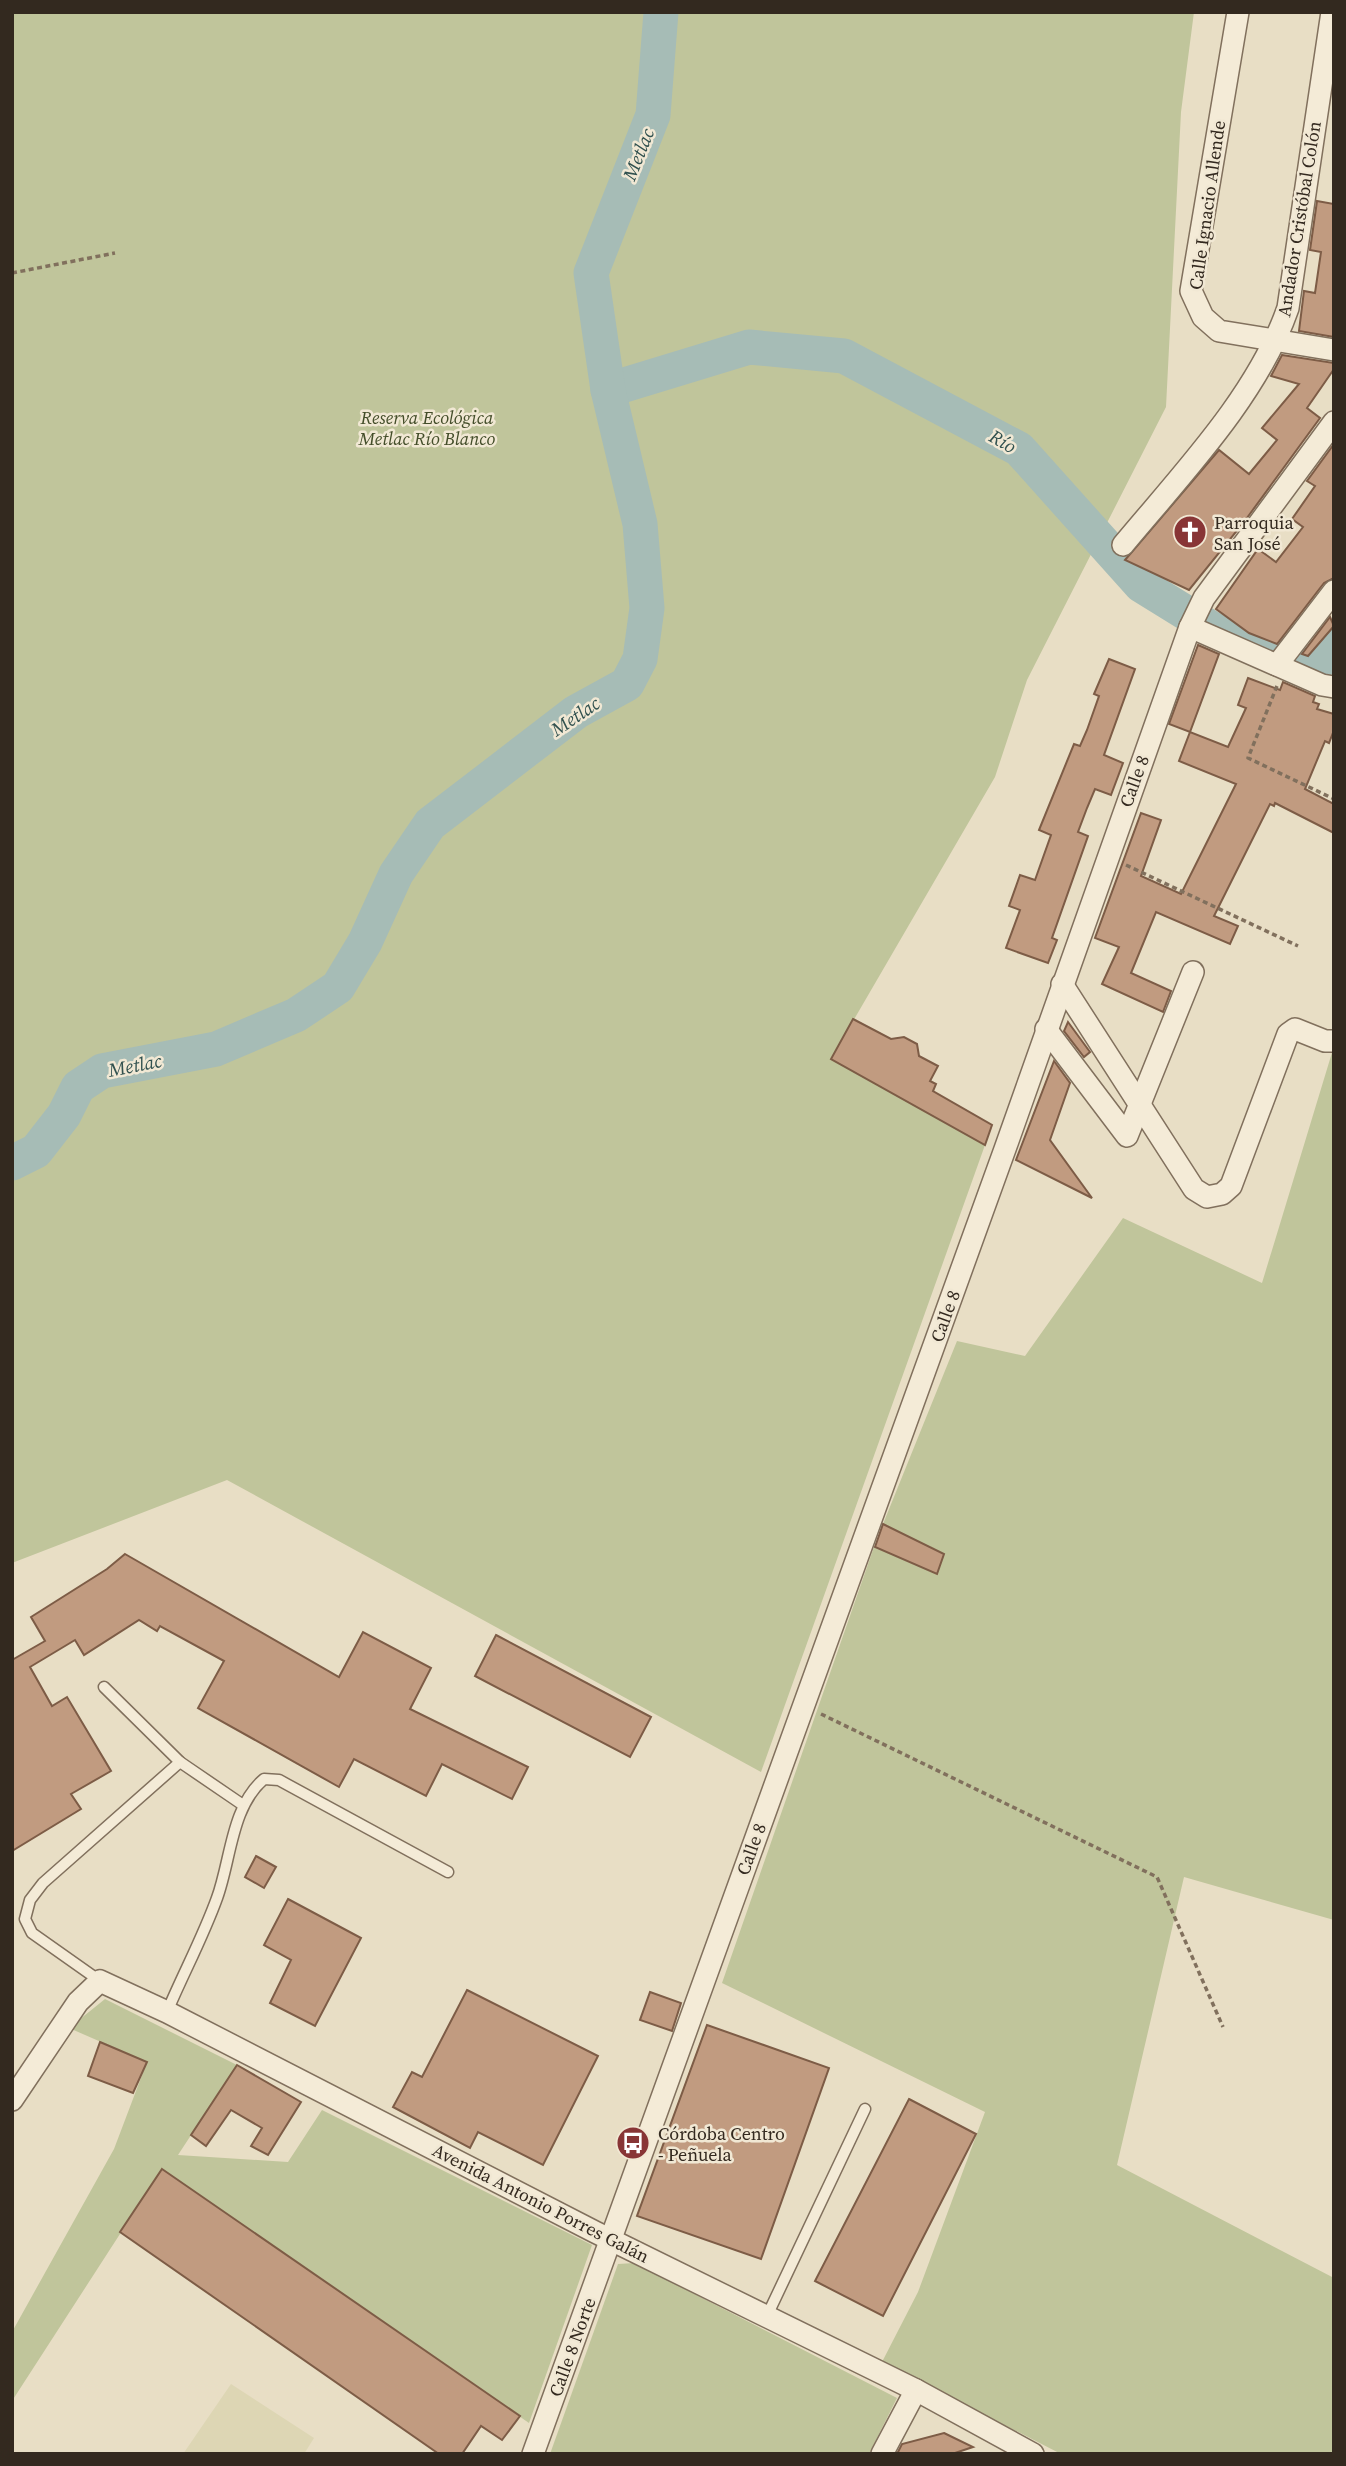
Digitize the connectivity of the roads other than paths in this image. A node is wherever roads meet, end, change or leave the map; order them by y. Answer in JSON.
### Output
{"nodes":[{"id":1,"x":1238,"y":12,"type":"edge"},
{"id":2,"x":1332,"y":12,"type":"edge"},
{"id":3,"x":1276,"y":342,"type":"junction"},
{"id":4,"x":1334,"y":351,"type":"edge"},
{"id":5,"x":1334,"y":422,"type":"edge"},
{"id":6,"x":1123,"y":545,"type":"dead end"},
{"id":7,"x":1334,"y":591,"type":"edge"},
{"id":8,"x":1190,"y":627,"type":"junction"},
{"id":9,"x":1281,"y":666,"type":"junction"},
{"id":10,"x":1334,"y":687,"type":"edge"},
{"id":11,"x":1193,"y":972,"type":"dead end"},
{"id":12,"x":1062,"y":984,"type":"junction"},
{"id":13,"x":1046,"y":1029,"type":"junction"},
{"id":14,"x":1334,"y":1041,"type":"edge"},
{"id":15,"x":1140,"y":1106,"type":"junction"},
{"id":16,"x":104,"y":1687,"type":"dead end"},
{"id":17,"x":180,"y":1762,"type":"junction"},
{"id":18,"x":243,"y":1805,"type":"junction"},
{"id":19,"x":448,"y":1872,"type":"dead end"},
{"id":20,"x":100,"y":1981,"type":"junction"},
{"id":21,"x":167,"y":2012,"type":"junction"},
{"id":22,"x":12,"y":2099,"type":"edge"},
{"id":23,"x":865,"y":2109,"type":"dead end"},
{"id":24,"x":611,"y":2239,"type":"junction"},
{"id":25,"x":766,"y":2318,"type":"junction"},
{"id":26,"x":916,"y":2390,"type":"junction"},
{"id":27,"x":533,"y":2454,"type":"edge"},
{"id":28,"x":882,"y":2454,"type":"edge"},
{"id":29,"x":1033,"y":2454,"type":"edge"}],
"edges":[{"from":1,"to":3,"type":"street","name":"Calle Ignacio Allende"},
{"from":2,"to":3,"type":"street","name":"Andador Cristóbal Colón"},
{"from":3,"to":4,"type":"street","name":"Calle Ignacio Allende"},
{"from":3,"to":6,"type":"street","name":"Andador Cristóbal Colón"},
{"from":5,"to":8,"type":"street","name":"Calle 8"},
{"from":7,"to":9,"type":"street"},
{"from":8,"to":9,"type":"street"},
{"from":8,"to":12,"type":"street","name":"Calle 8"},
{"from":9,"to":10,"type":"street"},
{"from":11,"to":15,"type":"street"},
{"from":12,"to":13,"type":"street","name":"Calle 8"},
{"from":12,"to":15,"type":"street"},
{"from":13,"to":15,"type":"street"},
{"from":13,"to":24,"type":"street","name":"Calle 8"},
{"from":14,"to":15,"type":"street"},
{"from":16,"to":17,"type":"lane"},
{"from":17,"to":18,"type":"lane"},
{"from":17,"to":20,"type":"lane"},
{"from":18,"to":19,"type":"lane"},
{"from":18,"to":21,"type":"lane"},
{"from":20,"to":21,"type":"street","name":"Avenida Antonio Porres Galán"},
{"from":20,"to":22,"type":"street"},
{"from":21,"to":24,"type":"street","name":"Avenida Antonio Porres Galán"},
{"from":23,"to":25,"type":"lane"},
{"from":24,"to":25,"type":"street","name":"Avenida Antonio Porres Galán"},
{"from":24,"to":27,"type":"street","name":"Calle 8 Norte"},
{"from":25,"to":26,"type":"street","name":"Avenida Antonio Porres Galán"},
{"from":26,"to":28,"type":"street"},
{"from":26,"to":29,"type":"street","name":"Avenida Antonio Porres Galán"}]}
